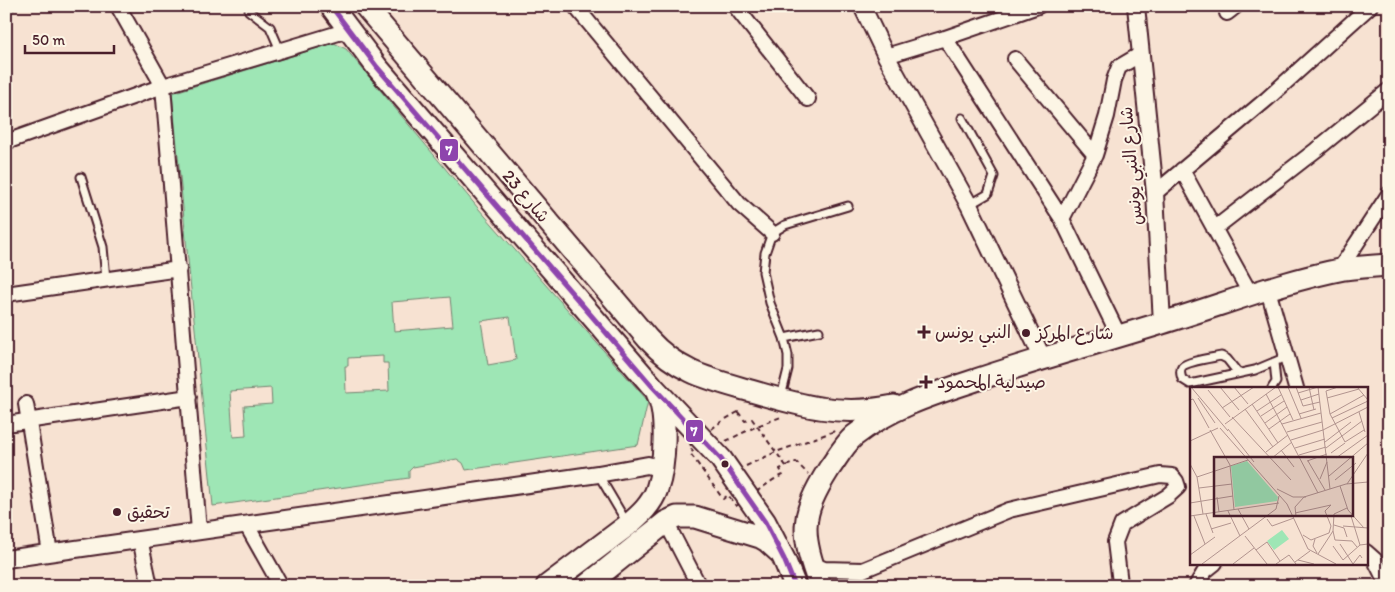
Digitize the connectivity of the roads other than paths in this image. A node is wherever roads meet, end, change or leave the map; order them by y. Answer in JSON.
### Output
{"nodes":[{"id":1,"x":118,"y":6,"type":"edge"},
{"id":2,"x":319,"y":6,"type":"edge"},
{"id":3,"x":331,"y":6,"type":"edge"},
{"id":4,"x":366,"y":6,"type":"edge"},
{"id":5,"x":375,"y":6,"type":"edge"},
{"id":6,"x":735,"y":6,"type":"edge"},
{"id":7,"x":862,"y":6,"type":"edge"},
{"id":8,"x":1038,"y":6,"type":"edge"},
{"id":9,"x":1136,"y":6,"type":"edge"},
{"id":10,"x":1370,"y":6,"type":"edge"},
{"id":11,"x":581,"y":8,"type":"edge"},
{"id":12,"x":249,"y":11,"type":"dead end"},
{"id":13,"x":342,"y":32,"type":"junction"},
{"id":14,"x":945,"y":38,"type":"junction"},
{"id":15,"x":280,"y":50,"type":"junction"},
{"id":16,"x":405,"y":52,"type":"junction"},
{"id":17,"x":1141,"y":54,"type":"junction"},
{"id":18,"x":886,"y":56,"type":"junction"},
{"id":19,"x":1015,"y":59,"type":"dead end"},
{"id":20,"x":377,"y":67,"type":"junction"},
{"id":21,"x":163,"y":86,"type":"junction"},
{"id":22,"x":1389,"y":90,"type":"edge"},
{"id":23,"x":808,"y":99,"type":"dead end"},
{"id":24,"x":962,"y":118,"type":"dead end"},
{"id":25,"x":6,"y":142,"type":"edge"},
{"id":26,"x":1095,"y":155,"type":"junction"},
{"id":27,"x":1182,"y":170,"type":"junction"},
{"id":28,"x":80,"y":177,"type":"dead end"},
{"id":29,"x":1155,"y":193,"type":"junction"},
{"id":30,"x":1389,"y":194,"type":"edge"},
{"id":31,"x":969,"y":205,"type":"junction"},
{"id":32,"x":848,"y":206,"type":"dead end"},
{"id":33,"x":1062,"y":219,"type":"junction"},
{"id":34,"x":1214,"y":229,"type":"junction"},
{"id":35,"x":772,"y":233,"type":"junction"},
{"id":36,"x":1389,"y":265,"type":"edge"},
{"id":37,"x":179,"y":269,"type":"junction"},
{"id":38,"x":1339,"y":270,"type":"junction"},
{"id":39,"x":106,"y":279,"type":"junction"},
{"id":40,"x":1259,"y":292,"type":"junction"},
{"id":41,"x":6,"y":294,"type":"edge"},
{"id":42,"x":1162,"y":323,"type":"junction"},
{"id":43,"x":819,"y":332,"type":"dead end"},
{"id":44,"x":1119,"y":336,"type":"junction"},
{"id":45,"x":784,"y":338,"type":"junction"},
{"id":46,"x":1043,"y":359,"type":"junction"},
{"id":47,"x":1280,"y":359,"type":"junction"},
{"id":48,"x":1238,"y":373,"type":"junction"},
{"id":49,"x":653,"y":387,"type":"junction"},
{"id":50,"x":1273,"y":387,"type":"edge"},
{"id":51,"x":1295,"y":387,"type":"edge"},
{"id":52,"x":189,"y":397,"type":"junction"},
{"id":53,"x":921,"y":398,"type":"junction"},
{"id":54,"x":26,"y":404,"type":"dead end"},
{"id":55,"x":781,"y":408,"type":"junction"},
{"id":56,"x":30,"y":420,"type":"junction"},
{"id":57,"x":6,"y":424,"type":"edge"},
{"id":58,"x":598,"y":474,"type":"junction"},
{"id":59,"x":660,"y":479,"type":"junction"},
{"id":60,"x":666,"y":522,"type":"junction"},
{"id":61,"x":246,"y":524,"type":"junction"},
{"id":62,"x":628,"y":525,"type":"junction"},
{"id":63,"x":199,"y":531,"type":"junction"},
{"id":64,"x":140,"y":540,"type":"junction"},
{"id":65,"x":50,"y":553,"type":"junction"},
{"id":66,"x":1368,"y":554,"type":"edge"},
{"id":67,"x":6,"y":559,"type":"edge"},
{"id":68,"x":784,"y":559,"type":"junction"},
{"id":69,"x":812,"y":564,"type":"junction"},
{"id":70,"x":1213,"y":564,"type":"edge"},
{"id":71,"x":150,"y":586,"type":"edge"},
{"id":72,"x":281,"y":586,"type":"edge"},
{"id":73,"x":547,"y":586,"type":"edge"},
{"id":74,"x":586,"y":586,"type":"edge"},
{"id":75,"x":699,"y":586,"type":"edge"},
{"id":76,"x":795,"y":586,"type":"edge"},
{"id":77,"x":820,"y":586,"type":"edge"},
{"id":78,"x":1122,"y":586,"type":"edge"},
{"id":79,"x":1196,"y":586,"type":"edge"},
{"id":80,"x":1388,"y":586,"type":"edge"}],
"edges":[{"from":1,"to":21,"type":"street"},
{"from":2,"to":13,"type":"main road"},
{"from":3,"to":20,"type":"main road"},
{"from":4,"to":16,"type":"main road"},
{"from":5,"to":16,"type":"main road"},
{"from":6,"to":23,"type":"street"},
{"from":7,"to":18,"type":"street"},
{"from":8,"to":14,"type":"street"},
{"from":9,"to":17,"type":"street","name":"شارع النبي يونس"},
{"from":10,"to":27,"type":"street"},
{"from":11,"to":35,"type":"street"},
{"from":12,"to":15,"type":"lane"},
{"from":13,"to":15,"type":"street"},
{"from":13,"to":20,"type":"main road"},
{"from":14,"to":18,"type":"street"},
{"from":14,"to":33,"type":"street"},
{"from":15,"to":21,"type":"street"},
{"from":16,"to":55,"type":"main road","name":"شارع 23"},
{"from":17,"to":26,"type":"street"},
{"from":17,"to":29,"type":"street","name":"شارع النبي يونس"},
{"from":18,"to":31,"type":"street"},
{"from":19,"to":26,"type":"street"},
{"from":20,"to":49,"type":"main road","name":"شارع 23"},
{"from":21,"to":25,"type":"street"},
{"from":21,"to":37,"type":"street"},
{"from":22,"to":34,"type":"street"},
{"from":24,"to":31,"type":"lane"},
{"from":26,"to":33,"type":"street"},
{"from":27,"to":29,"type":"street"},
{"from":27,"to":34,"type":"street"},
{"from":28,"to":39,"type":"lane"},
{"from":29,"to":42,"type":"street","name":"شارع النبي يونس"},
{"from":30,"to":38,"type":"street"},
{"from":31,"to":46,"type":"street"},
{"from":32,"to":35,"type":"lane"},
{"from":33,"to":44,"type":"street"},
{"from":34,"to":40,"type":"street"},
{"from":35,"to":45,"type":"lane"},
{"from":36,"to":38,"type":"main road"},
{"from":37,"to":39,"type":"street"},
{"from":37,"to":52,"type":"street"},
{"from":38,"to":40,"type":"main road"},
{"from":39,"to":41,"type":"street"},
{"from":40,"to":42,"type":"main road"},
{"from":40,"to":47,"type":"street"},
{"from":42,"to":44,"type":"main road"},
{"from":43,"to":45,"type":"lane"},
{"from":44,"to":46,"type":"main road"},
{"from":45,"to":55,"type":"lane"},
{"from":46,"to":53,"type":"main road"},
{"from":47,"to":48,"type":"lane"},
{"from":47,"to":50,"type":"lane"},
{"from":47,"to":51,"type":"street"},
{"from":48,"to":48,"type":"lane"},
{"from":49,"to":59,"type":"main road"},
{"from":49,"to":68,"type":"main road","name":"شارع 23"},
{"from":52,"to":56,"type":"street"},
{"from":52,"to":63,"type":"street"},
{"from":53,"to":55,"type":"main road","name":"شارع 23"},
{"from":53,"to":69,"type":"main road"},
{"from":54,"to":56,"type":"street"},
{"from":56,"to":57,"type":"street"},
{"from":56,"to":65,"type":"street"},
{"from":58,"to":59,"type":"street"},
{"from":58,"to":61,"type":"street"},
{"from":58,"to":62,"type":"lane"},
{"from":59,"to":62,"type":"main road"},
{"from":60,"to":68,"type":"main road"},
{"from":60,"to":74,"type":"main road"},
{"from":60,"to":75,"type":"street"},
{"from":61,"to":63,"type":"street"},
{"from":61,"to":72,"type":"street"},
{"from":62,"to":73,"type":"main road"},
{"from":63,"to":64,"type":"street"},
{"from":64,"to":65,"type":"street"},
{"from":64,"to":71,"type":"street"},
{"from":65,"to":67,"type":"street"},
{"from":66,"to":80,"type":"street"},
{"from":68,"to":76,"type":"main road","name":"شارع 23"},
{"from":69,"to":77,"type":"main road"},
{"from":69,"to":78,"type":"street"},
{"from":70,"to":79,"type":"street"}]}
